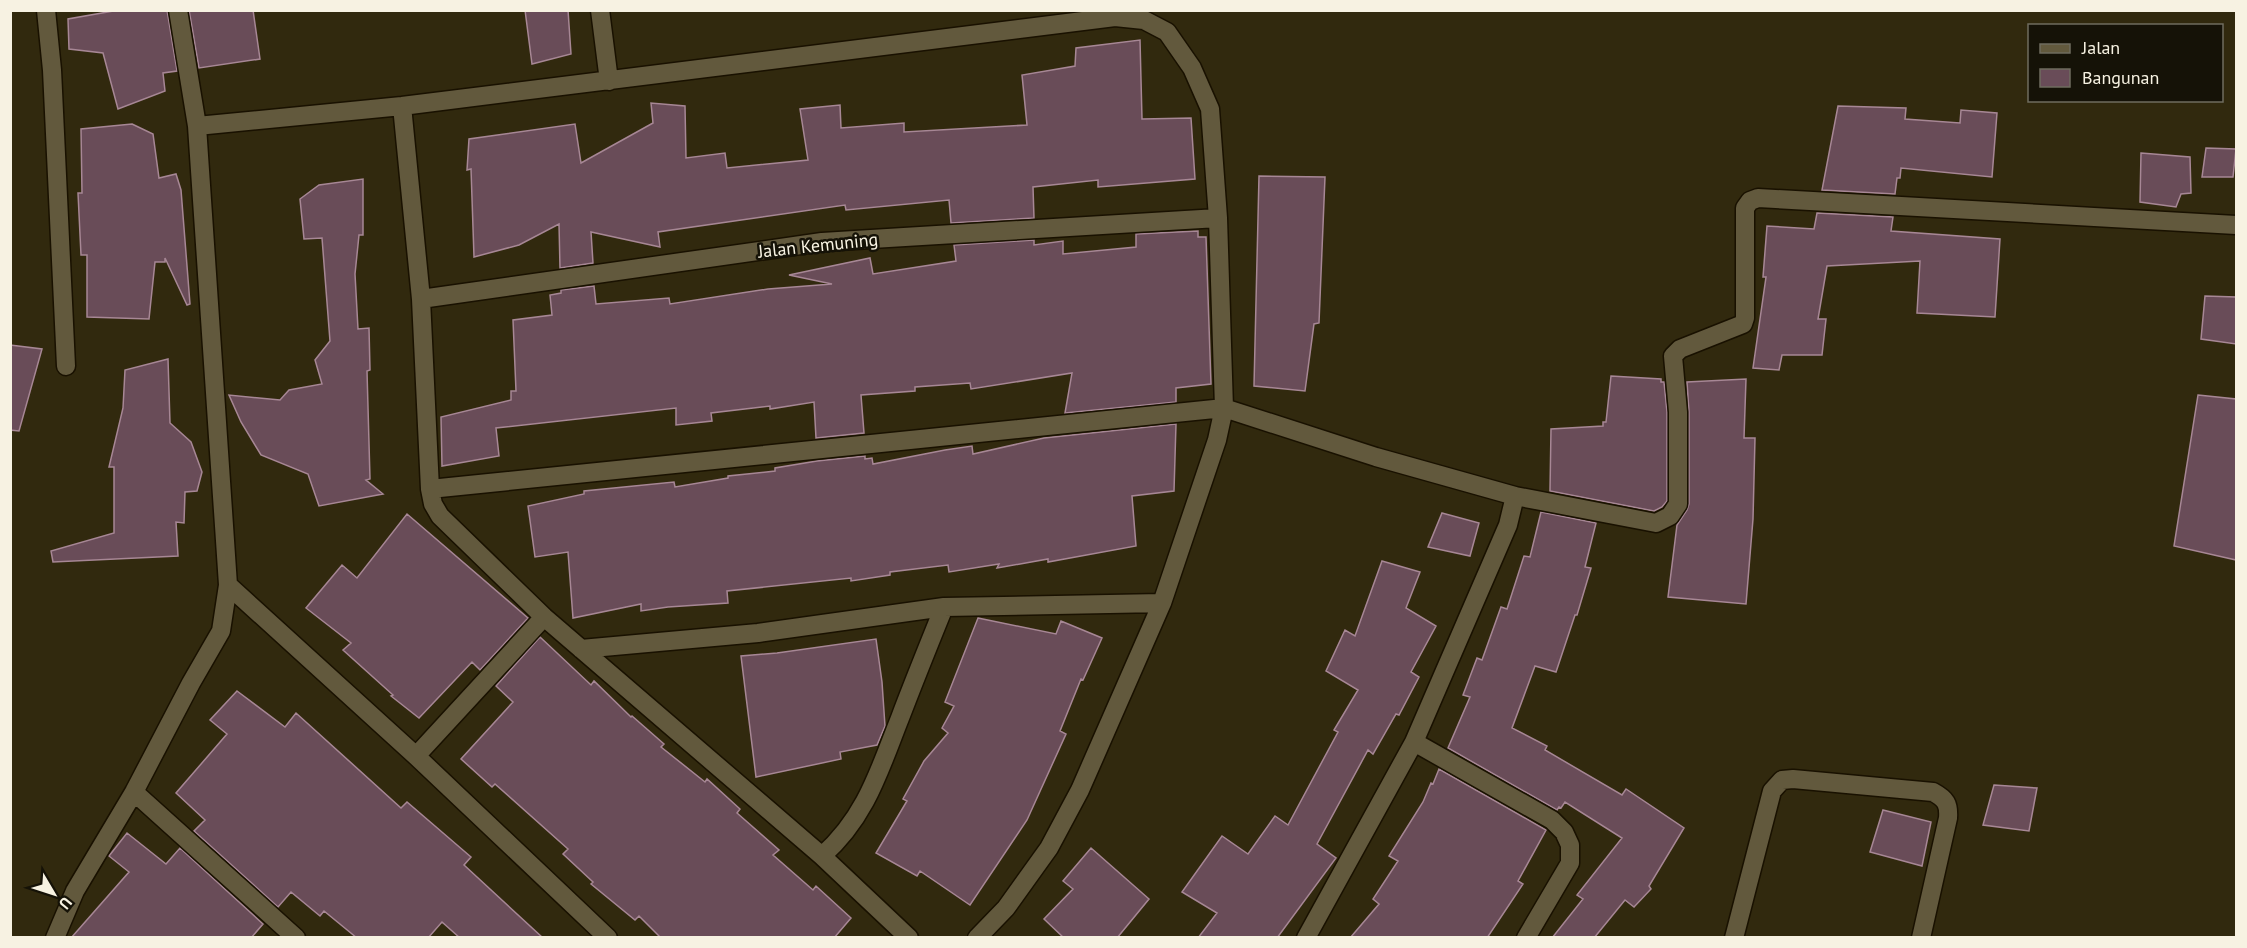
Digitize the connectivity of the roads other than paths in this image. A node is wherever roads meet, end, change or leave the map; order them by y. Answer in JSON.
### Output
{"nodes":[{"id":1,"x":46,"y":10,"type":"edge"},
{"id":2,"x":178,"y":10,"type":"edge"},
{"id":3,"x":600,"y":10,"type":"edge"},
{"id":4,"x":1057,"y":18,"type":"edge"},
{"id":5,"x":609,"y":81,"type":"junction"},
{"id":6,"x":402,"y":106,"type":"junction"},
{"id":7,"x":197,"y":126,"type":"junction"},
{"id":8,"x":1218,"y":218,"type":"junction"},
{"id":9,"x":2236,"y":225,"type":"edge"},
{"id":10,"x":421,"y":299,"type":"junction"},
{"id":11,"x":66,"y":366,"type":"dead end"},
{"id":12,"x":1224,"y":408,"type":"junction"},
{"id":13,"x":430,"y":489,"type":"junction"},
{"id":14,"x":1515,"y":496,"type":"junction"},
{"id":15,"x":228,"y":585,"type":"junction"},
{"id":16,"x":1162,"y":603,"type":"junction"},
{"id":17,"x":944,"y":607,"type":"junction"},
{"id":18,"x":544,"y":617,"type":"junction"},
{"id":19,"x":581,"y":649,"type":"junction"},
{"id":20,"x":1414,"y":742,"type":"junction"},
{"id":21,"x":416,"y":756,"type":"junction"},
{"id":22,"x":134,"y":792,"type":"junction"},
{"id":23,"x":822,"y":856,"type":"junction"},
{"id":24,"x":55,"y":938,"type":"edge"},
{"id":25,"x":296,"y":938,"type":"edge"},
{"id":26,"x":608,"y":938,"type":"edge"},
{"id":27,"x":909,"y":938,"type":"edge"},
{"id":28,"x":977,"y":938,"type":"edge"},
{"id":29,"x":1306,"y":938,"type":"edge"},
{"id":30,"x":1526,"y":938,"type":"edge"},
{"id":31,"x":1734,"y":938,"type":"edge"},
{"id":32,"x":1922,"y":938,"type":"edge"}],
"edges":[{"from":1,"to":11,"type":"street"},
{"from":2,"to":7,"type":"street"},
{"from":3,"to":5,"type":"street"},
{"from":4,"to":5,"type":"street"},
{"from":4,"to":8,"type":"street"},
{"from":5,"to":6,"type":"street"},
{"from":6,"to":7,"type":"street"},
{"from":6,"to":10,"type":"street"},
{"from":7,"to":15,"type":"street"},
{"from":8,"to":10,"type":"street","name":"Jalan Kemuning"},
{"from":8,"to":12,"type":"street"},
{"from":9,"to":14,"type":"street"},
{"from":10,"to":13,"type":"street"},
{"from":12,"to":13,"type":"street"},
{"from":12,"to":14,"type":"street"},
{"from":12,"to":16,"type":"street"},
{"from":13,"to":18,"type":"street"},
{"from":14,"to":20,"type":"street"},
{"from":15,"to":21,"type":"street"},
{"from":15,"to":22,"type":"street"},
{"from":16,"to":17,"type":"street"},
{"from":16,"to":28,"type":"street"},
{"from":17,"to":19,"type":"street"},
{"from":17,"to":23,"type":"street"},
{"from":18,"to":19,"type":"street"},
{"from":18,"to":21,"type":"street"},
{"from":19,"to":23,"type":"street"},
{"from":20,"to":29,"type":"street"},
{"from":20,"to":30,"type":"street"},
{"from":21,"to":26,"type":"street"},
{"from":22,"to":24,"type":"street"},
{"from":22,"to":25,"type":"street"},
{"from":23,"to":27,"type":"street"},
{"from":31,"to":32,"type":"street"}]}
